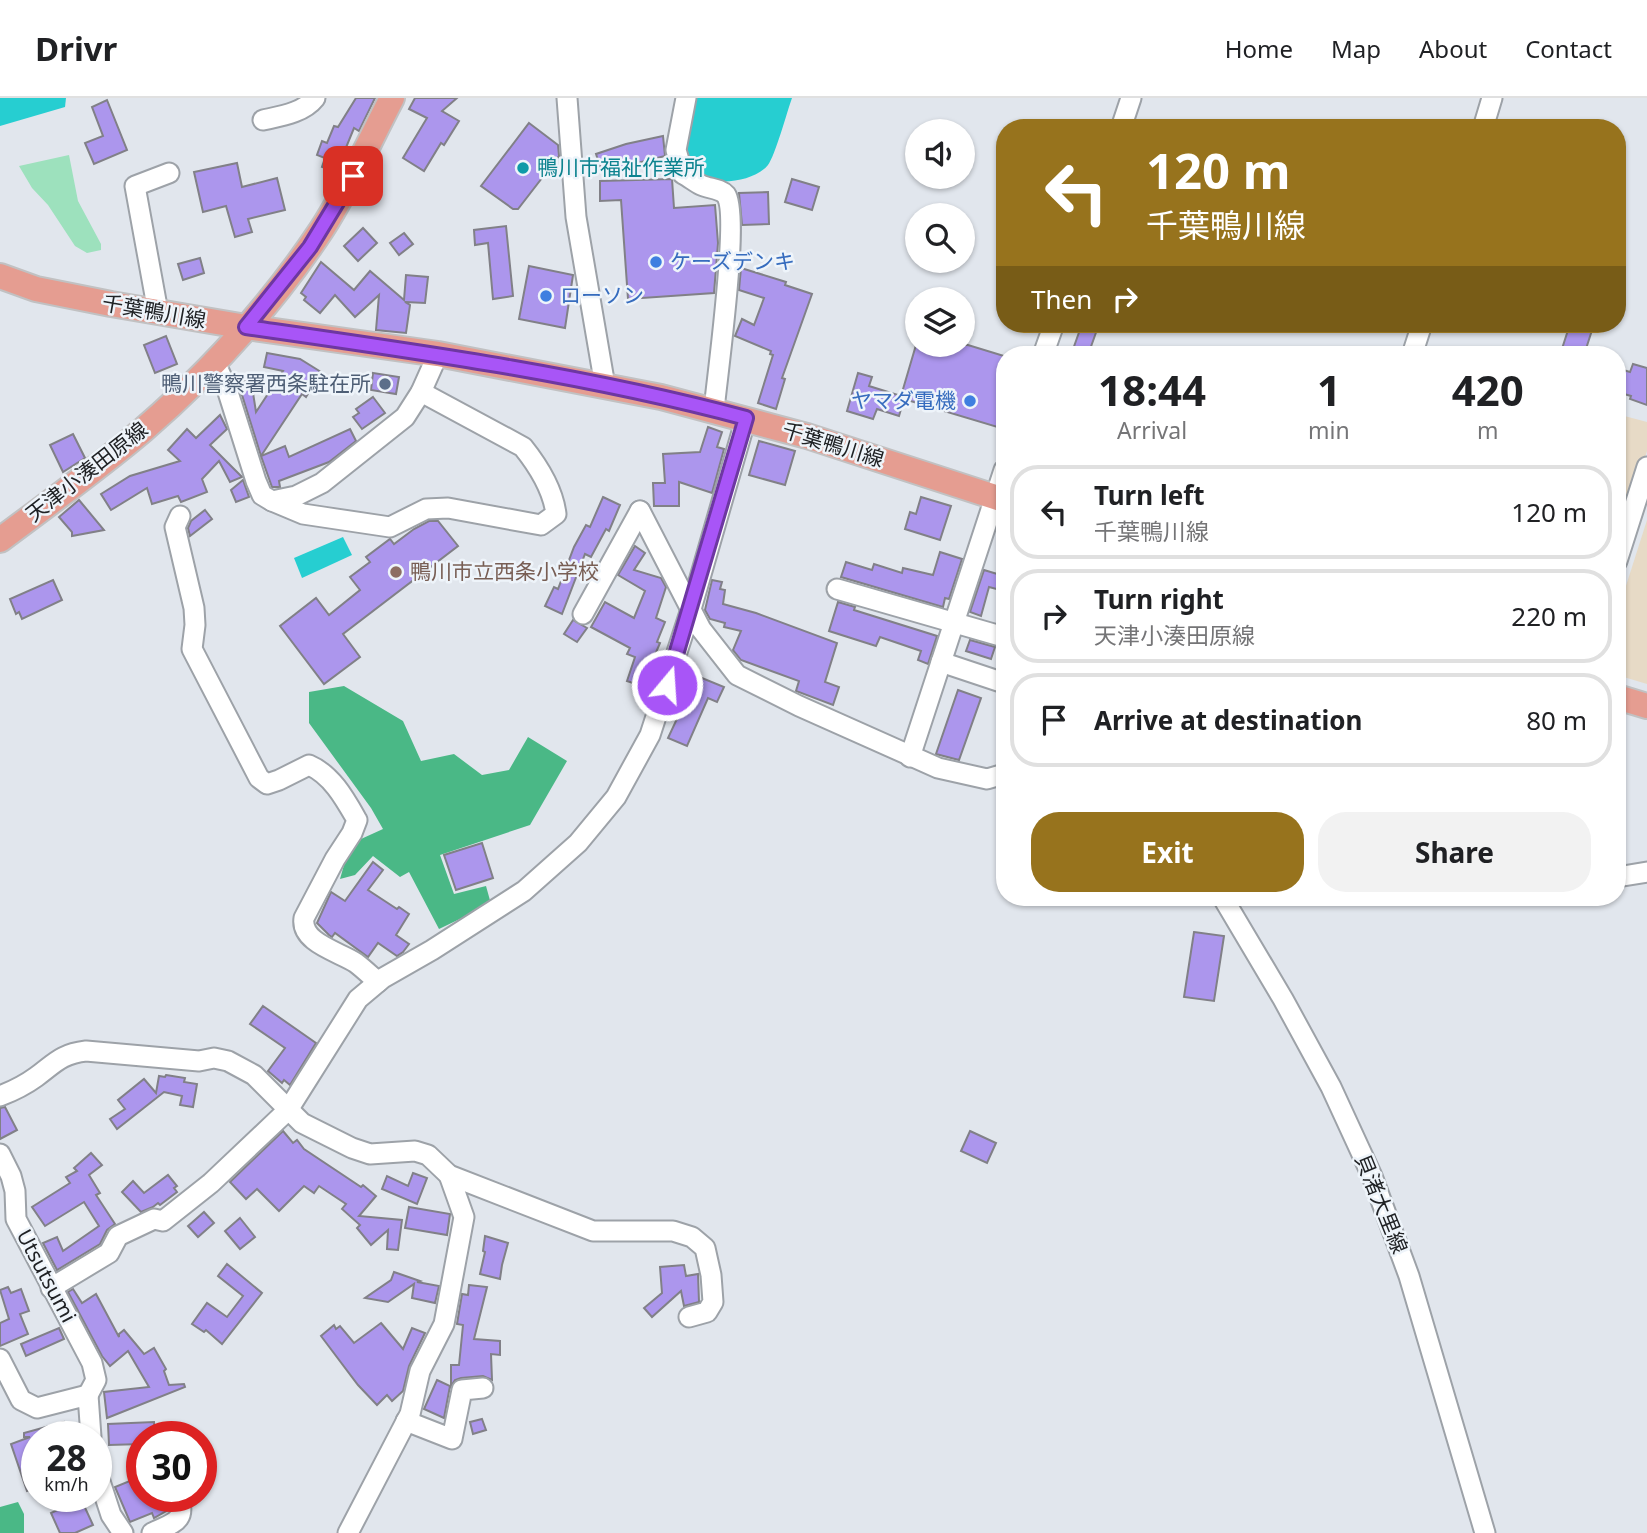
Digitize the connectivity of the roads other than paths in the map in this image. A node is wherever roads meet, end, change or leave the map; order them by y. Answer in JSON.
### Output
{"nodes":[{"id":1,"x":315,"y":98,"type":"edge"},
{"id":2,"x":392,"y":98,"type":"edge"},
{"id":3,"x":567,"y":98,"type":"edge"},
{"id":4,"x":686,"y":98,"type":"edge"},
{"id":5,"x":1131,"y":98,"type":"edge"},
{"id":6,"x":1492,"y":98,"type":"edge"},
{"id":7,"x":1124,"y":119,"type":"edge"},
{"id":8,"x":1486,"y":119,"type":"edge"},
{"id":9,"x":263,"y":120,"type":"dead end"},
{"id":10,"x":169,"y":173,"type":"dead end"},
{"id":11,"x":0,"y":276,"type":"edge"},
{"id":12,"x":158,"y":312,"type":"junction"},
{"id":13,"x":246,"y":327,"type":"junction"},
{"id":14,"x":438,"y":354,"type":"junction"},
{"id":15,"x":215,"y":362,"type":"junction"},
{"id":16,"x":605,"y":386,"type":"junction"},
{"id":17,"x":421,"y":392,"type":"junction"},
{"id":18,"x":713,"y":410,"type":"junction"},
{"id":19,"x":746,"y":418,"type":"junction"},
{"id":20,"x":1647,"y":467,"type":"edge"},
{"id":21,"x":996,"y":497,"type":"edge"},
{"id":22,"x":272,"y":501,"type":"junction"},
{"id":23,"x":996,"y":509,"type":"edge"},
{"id":24,"x":180,"y":516,"type":"dead end"},
{"id":25,"x":1626,"y":533,"type":"edge"},
{"id":26,"x":0,"y":540,"type":"edge"},
{"id":27,"x":836,"y":589,"type":"dead end"},
{"id":28,"x":691,"y":609,"type":"junction"},
{"id":29,"x":583,"y":614,"type":"dead end"},
{"id":30,"x":954,"y":623,"type":"junction"},
{"id":31,"x":996,"y":635,"type":"edge"},
{"id":32,"x":941,"y":662,"type":"junction"},
{"id":33,"x":996,"y":680,"type":"edge"},
{"id":34,"x":1626,"y":700,"type":"edge"},
{"id":35,"x":1647,"y":706,"type":"edge"},
{"id":36,"x":910,"y":757,"type":"junction"},
{"id":37,"x":996,"y":776,"type":"edge"},
{"id":38,"x":1647,"y":872,"type":"edge"},
{"id":39,"x":1626,"y":876,"type":"edge"},
{"id":40,"x":1228,"y":906,"type":"edge"},
{"id":41,"x":378,"y":982,"type":"junction"},
{"id":42,"x":0,"y":1096,"type":"edge"},
{"id":43,"x":288,"y":1110,"type":"junction"},
{"id":44,"x":0,"y":1154,"type":"edge"},
{"id":45,"x":449,"y":1175,"type":"junction"},
{"id":46,"x":51,"y":1288,"type":"junction"},
{"id":47,"x":689,"y":1317,"type":"dead end"},
{"id":48,"x":0,"y":1359,"type":"edge"},
{"id":49,"x":483,"y":1388,"type":"dead end"},
{"id":50,"x":88,"y":1395,"type":"junction"},
{"id":51,"x":90,"y":1421,"type":"edge"},
{"id":52,"x":406,"y":1421,"type":"junction"},
{"id":53,"x":110,"y":1512,"type":"edge"},
{"id":54,"x":181,"y":1512,"type":"edge"},
{"id":55,"x":123,"y":1533,"type":"edge"},
{"id":56,"x":152,"y":1533,"type":"edge"},
{"id":57,"x":348,"y":1533,"type":"edge"},
{"id":58,"x":1485,"y":1533,"type":"edge"}],
"edges":[{"from":1,"to":9,"type":"street"},
{"from":2,"to":13,"type":"main road","name":"天津小湊田原線"},
{"from":3,"to":16,"type":"street"},
{"from":4,"to":18,"type":"street"},
{"from":5,"to":7,"type":"street"},
{"from":6,"to":8,"type":"street"},
{"from":10,"to":12,"type":"street"},
{"from":11,"to":12,"type":"main road","name":"千葉鴨川線"},
{"from":12,"to":13,"type":"main road","name":"千葉鴨川線"},
{"from":13,"to":14,"type":"main road","name":"千葉鴨川線"},
{"from":13,"to":15,"type":"main road","name":"天津小湊田原線"},
{"from":14,"to":16,"type":"main road","name":"千葉鴨川線"},
{"from":14,"to":17,"type":"street"},
{"from":15,"to":22,"type":"street"},
{"from":15,"to":26,"type":"main road","name":"天津小湊田原線"},
{"from":16,"to":18,"type":"main road","name":"千葉鴨川線"},
{"from":17,"to":22,"type":"street"},
{"from":17,"to":22,"type":"street"},
{"from":18,"to":19,"type":"main road","name":"千葉鴨川線"},
{"from":19,"to":21,"type":"main road","name":"千葉鴨川線"},
{"from":19,"to":28,"type":"street"},
{"from":20,"to":25,"type":"street"},
{"from":23,"to":30,"type":"street"},
{"from":24,"to":41,"type":"street"},
{"from":27,"to":30,"type":"street"},
{"from":28,"to":29,"type":"street"},
{"from":28,"to":36,"type":"street"},
{"from":28,"to":41,"type":"street"},
{"from":30,"to":31,"type":"street"},
{"from":30,"to":32,"type":"street"},
{"from":32,"to":33,"type":"street"},
{"from":32,"to":36,"type":"street"},
{"from":34,"to":35,"type":"main road"},
{"from":36,"to":37,"type":"street"},
{"from":38,"to":39,"type":"street"},
{"from":40,"to":58,"type":"street","name":"貝渚大里線"},
{"from":41,"to":43,"type":"street"},
{"from":42,"to":43,"type":"street"},
{"from":43,"to":45,"type":"street"},
{"from":43,"to":46,"type":"street"},
{"from":44,"to":46,"type":"street","name":"Utsutsumi"},
{"from":45,"to":47,"type":"street"},
{"from":45,"to":52,"type":"street"},
{"from":46,"to":50,"type":"street","name":"Utsutsumi"},
{"from":48,"to":50,"type":"street"},
{"from":49,"to":52,"type":"street"},
{"from":50,"to":51,"type":"street","name":"Utsutsumi"},
{"from":52,"to":57,"type":"street"},
{"from":53,"to":55,"type":"street"},
{"from":54,"to":56,"type":"street"}]}
